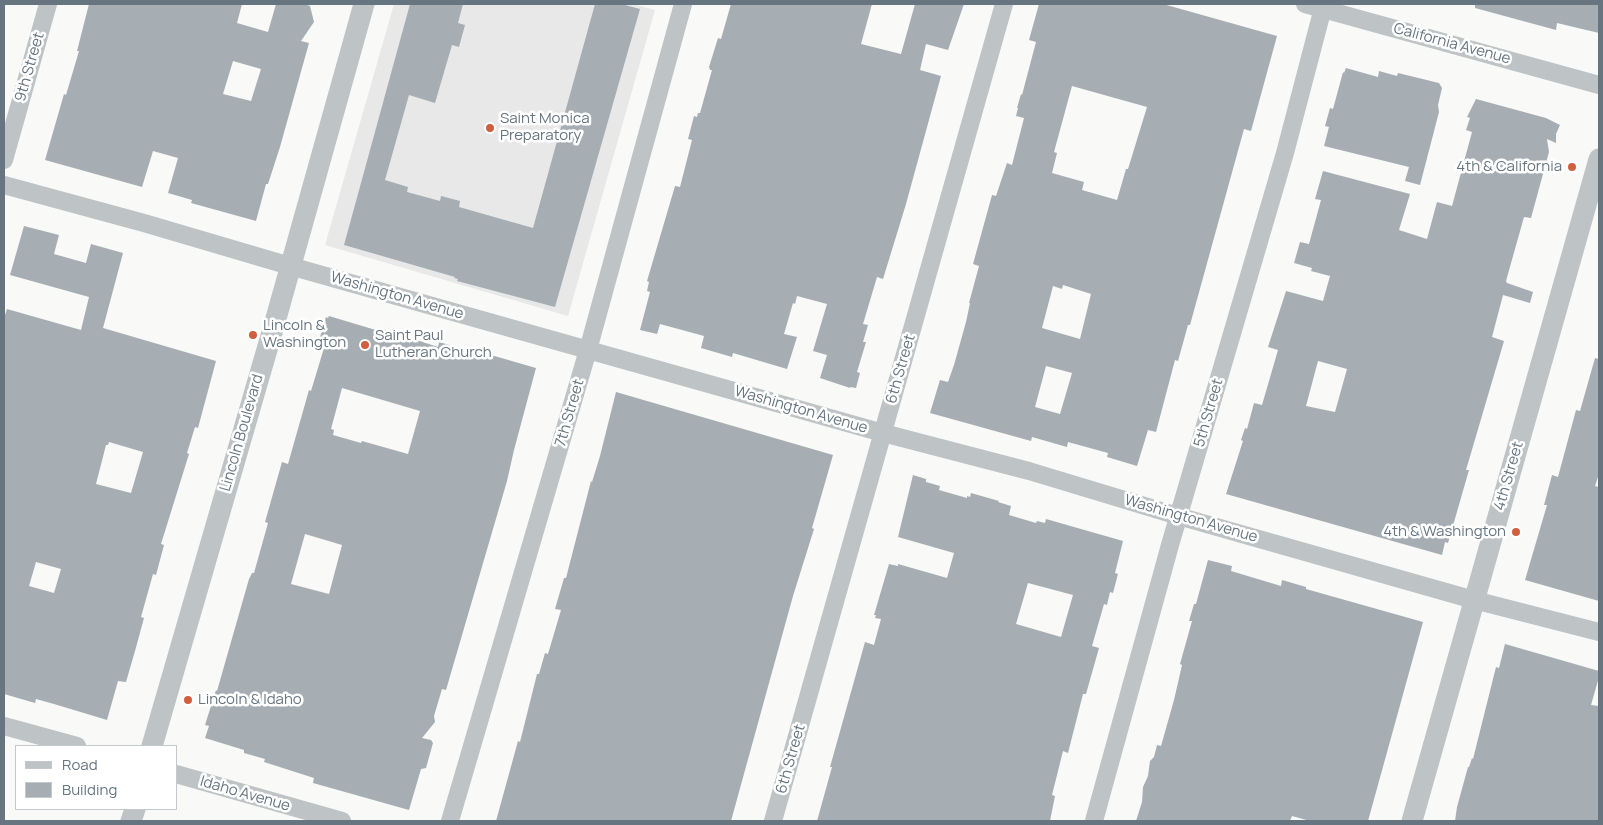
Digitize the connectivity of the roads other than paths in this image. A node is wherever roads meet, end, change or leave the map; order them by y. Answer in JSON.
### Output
{"nodes":[{"id":1,"x":48,"y":4,"type":"edge"},
{"id":2,"x":364,"y":4,"type":"edge"},
{"id":3,"x":684,"y":4,"type":"edge"},
{"id":4,"x":1004,"y":4,"type":"edge"},
{"id":5,"x":1317,"y":5,"type":"edge"},
{"id":6,"x":1599,"y":85,"type":"edge"},
{"id":7,"x":1599,"y":159,"type":"edge"},
{"id":8,"x":4,"y":160,"type":"edge"},
{"id":9,"x":4,"y":185,"type":"edge"},
{"id":10,"x":290,"y":266,"type":"junction"},
{"id":11,"x":588,"y":350,"type":"junction"},
{"id":12,"x":883,"y":433,"type":"junction"},
{"id":13,"x":1178,"y":516,"type":"junction"},
{"id":14,"x":1474,"y":600,"type":"junction"},
{"id":15,"x":1599,"y":632,"type":"edge"},
{"id":16,"x":4,"y":726,"type":"edge"},
{"id":17,"x":73,"y":745,"type":"edge"},
{"id":18,"x":152,"y":745,"type":"edge"},
{"id":19,"x":178,"y":775,"type":"edge"},
{"id":20,"x":342,"y":821,"type":"edge"},
{"id":21,"x":450,"y":821,"type":"edge"},
{"id":22,"x":774,"y":821,"type":"edge"},
{"id":23,"x":1094,"y":821,"type":"edge"},
{"id":24,"x":1412,"y":821,"type":"edge"}],
"edges":[{"from":1,"to":8,"type":"street","name":"9th Street"},
{"from":2,"to":10,"type":"street","name":"Lincoln Boulevard"},
{"from":3,"to":11,"type":"street","name":"7th Street"},
{"from":4,"to":12,"type":"street","name":"6th Street"},
{"from":5,"to":6,"type":"street","name":"California Avenue"},
{"from":5,"to":13,"type":"street","name":"5th Street"},
{"from":7,"to":14,"type":"street","name":"4th Street"},
{"from":9,"to":10,"type":"street","name":"Washington Avenue"},
{"from":10,"to":11,"type":"street","name":"Washington Avenue"},
{"from":10,"to":18,"type":"street","name":"Lincoln Boulevard"},
{"from":11,"to":12,"type":"street","name":"Washington Avenue"},
{"from":11,"to":21,"type":"street","name":"7th Street"},
{"from":12,"to":13,"type":"street","name":"Washington Avenue"},
{"from":12,"to":22,"type":"street","name":"6th Street"},
{"from":13,"to":14,"type":"street","name":"Washington Avenue"},
{"from":13,"to":23,"type":"street","name":"5th Street"},
{"from":14,"to":15,"type":"street","name":"Washington Avenue"},
{"from":14,"to":24,"type":"street","name":"4th Street"},
{"from":16,"to":17,"type":"street"},
{"from":19,"to":20,"type":"street","name":"Idaho Avenue"}]}
